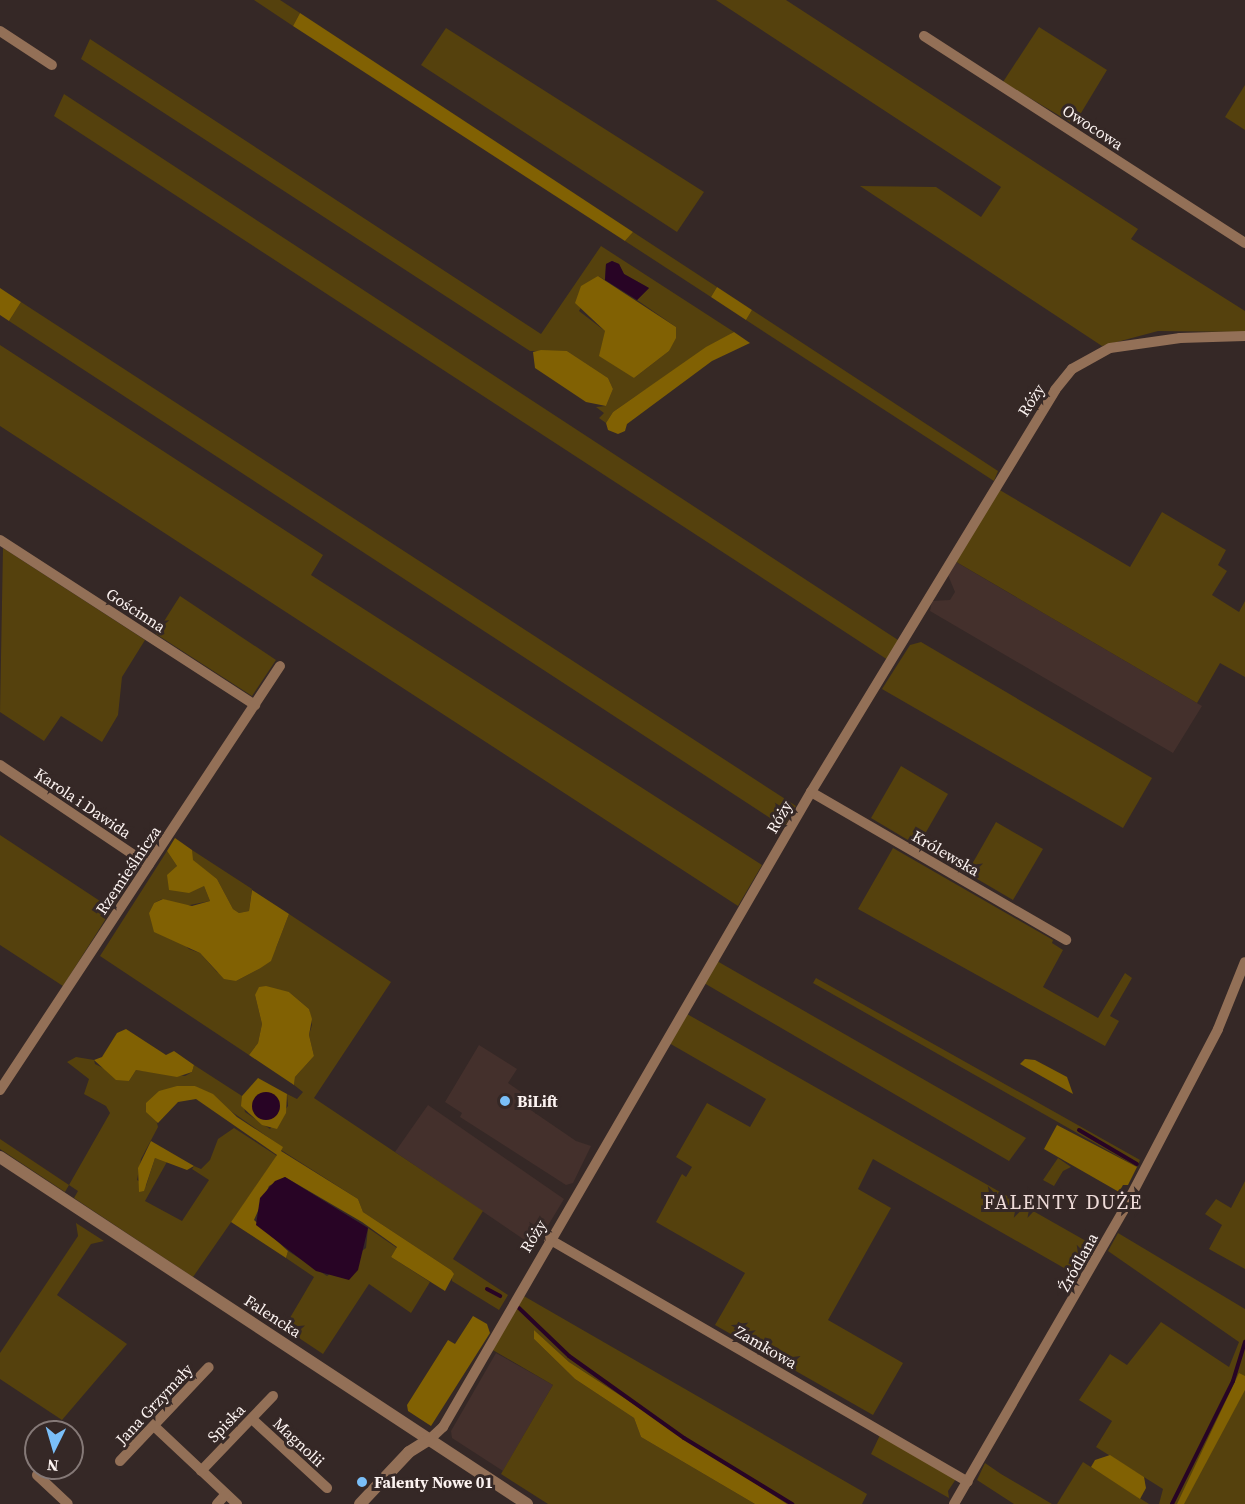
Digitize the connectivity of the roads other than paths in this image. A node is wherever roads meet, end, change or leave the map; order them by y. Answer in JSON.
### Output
{"nodes":[{"id":1,"x":0,"y":31,"type":"edge"},
{"id":2,"x":924,"y":36,"type":"dead end"},
{"id":3,"x":52,"y":65,"type":"dead end"},
{"id":4,"x":1245,"y":243,"type":"edge"},
{"id":5,"x":1245,"y":336,"type":"edge"},
{"id":6,"x":0,"y":540,"type":"edge"},
{"id":7,"x":280,"y":666,"type":"dead end"},
{"id":8,"x":255,"y":705,"type":"junction"},
{"id":9,"x":0,"y":765,"type":"edge"},
{"id":10,"x":811,"y":792,"type":"junction"},
{"id":11,"x":149,"y":865,"type":"junction"},
{"id":12,"x":1066,"y":940,"type":"dead end"},
{"id":13,"x":1245,"y":962,"type":"edge"},
{"id":14,"x":0,"y":1090,"type":"edge"},
{"id":15,"x":0,"y":1157,"type":"edge"},
{"id":16,"x":549,"y":1239,"type":"junction"},
{"id":17,"x":209,"y":1367,"type":"dead end"},
{"id":18,"x":273,"y":1396,"type":"dead end"},
{"id":19,"x":252,"y":1419,"type":"junction"},
{"id":20,"x":154,"y":1426,"type":"junction"},
{"id":21,"x":430,"y":1440,"type":"junction"},
{"id":22,"x":120,"y":1461,"type":"dead end"},
{"id":23,"x":201,"y":1471,"type":"junction"},
{"id":24,"x":42,"y":1480,"type":"edge"},
{"id":25,"x":968,"y":1482,"type":"junction"},
{"id":26,"x":327,"y":1488,"type":"dead end"},
{"id":27,"x":226,"y":1494,"type":"junction"},
{"id":28,"x":68,"y":1504,"type":"edge"},
{"id":29,"x":217,"y":1504,"type":"edge"},
{"id":30,"x":237,"y":1504,"type":"edge"},
{"id":31,"x":360,"y":1504,"type":"edge"},
{"id":32,"x":527,"y":1504,"type":"edge"},
{"id":33,"x":954,"y":1504,"type":"edge"}],
"edges":[{"from":1,"to":3,"type":"street"},
{"from":2,"to":4,"type":"street","name":"Owocowa"},
{"from":5,"to":10,"type":"street","name":"Róży"},
{"from":6,"to":8,"type":"street","name":"Gościnna"},
{"from":7,"to":8,"type":"street","name":"Rzemieślnicza"},
{"from":8,"to":11,"type":"street","name":"Rzemieślnicza"},
{"from":9,"to":11,"type":"street","name":"Karola i Dawida"},
{"from":10,"to":12,"type":"street","name":"Królewska"},
{"from":10,"to":16,"type":"street","name":"Róży"},
{"from":11,"to":14,"type":"street","name":"Rzemieślnicza"},
{"from":13,"to":25,"type":"street","name":"Źródlana"},
{"from":15,"to":21,"type":"street","name":"Falencka"},
{"from":16,"to":21,"type":"street","name":"Róży"},
{"from":16,"to":25,"type":"street","name":"Zamkowa"},
{"from":17,"to":20,"type":"street","name":"Jana Grzymały"},
{"from":18,"to":19,"type":"street","name":"Spiska"},
{"from":19,"to":23,"type":"street","name":"Spiska"},
{"from":19,"to":26,"type":"street","name":"Magnolii"},
{"from":20,"to":22,"type":"street","name":"Jana Grzymały"},
{"from":20,"to":23,"type":"street"},
{"from":21,"to":31,"type":"street"},
{"from":21,"to":32,"type":"street","name":"Falencka"},
{"from":23,"to":27,"type":"street"},
{"from":24,"to":28,"type":"street"},
{"from":25,"to":33,"type":"street","name":"Źródlana"},
{"from":27,"to":29,"type":"street"},
{"from":27,"to":30,"type":"street"}]}
